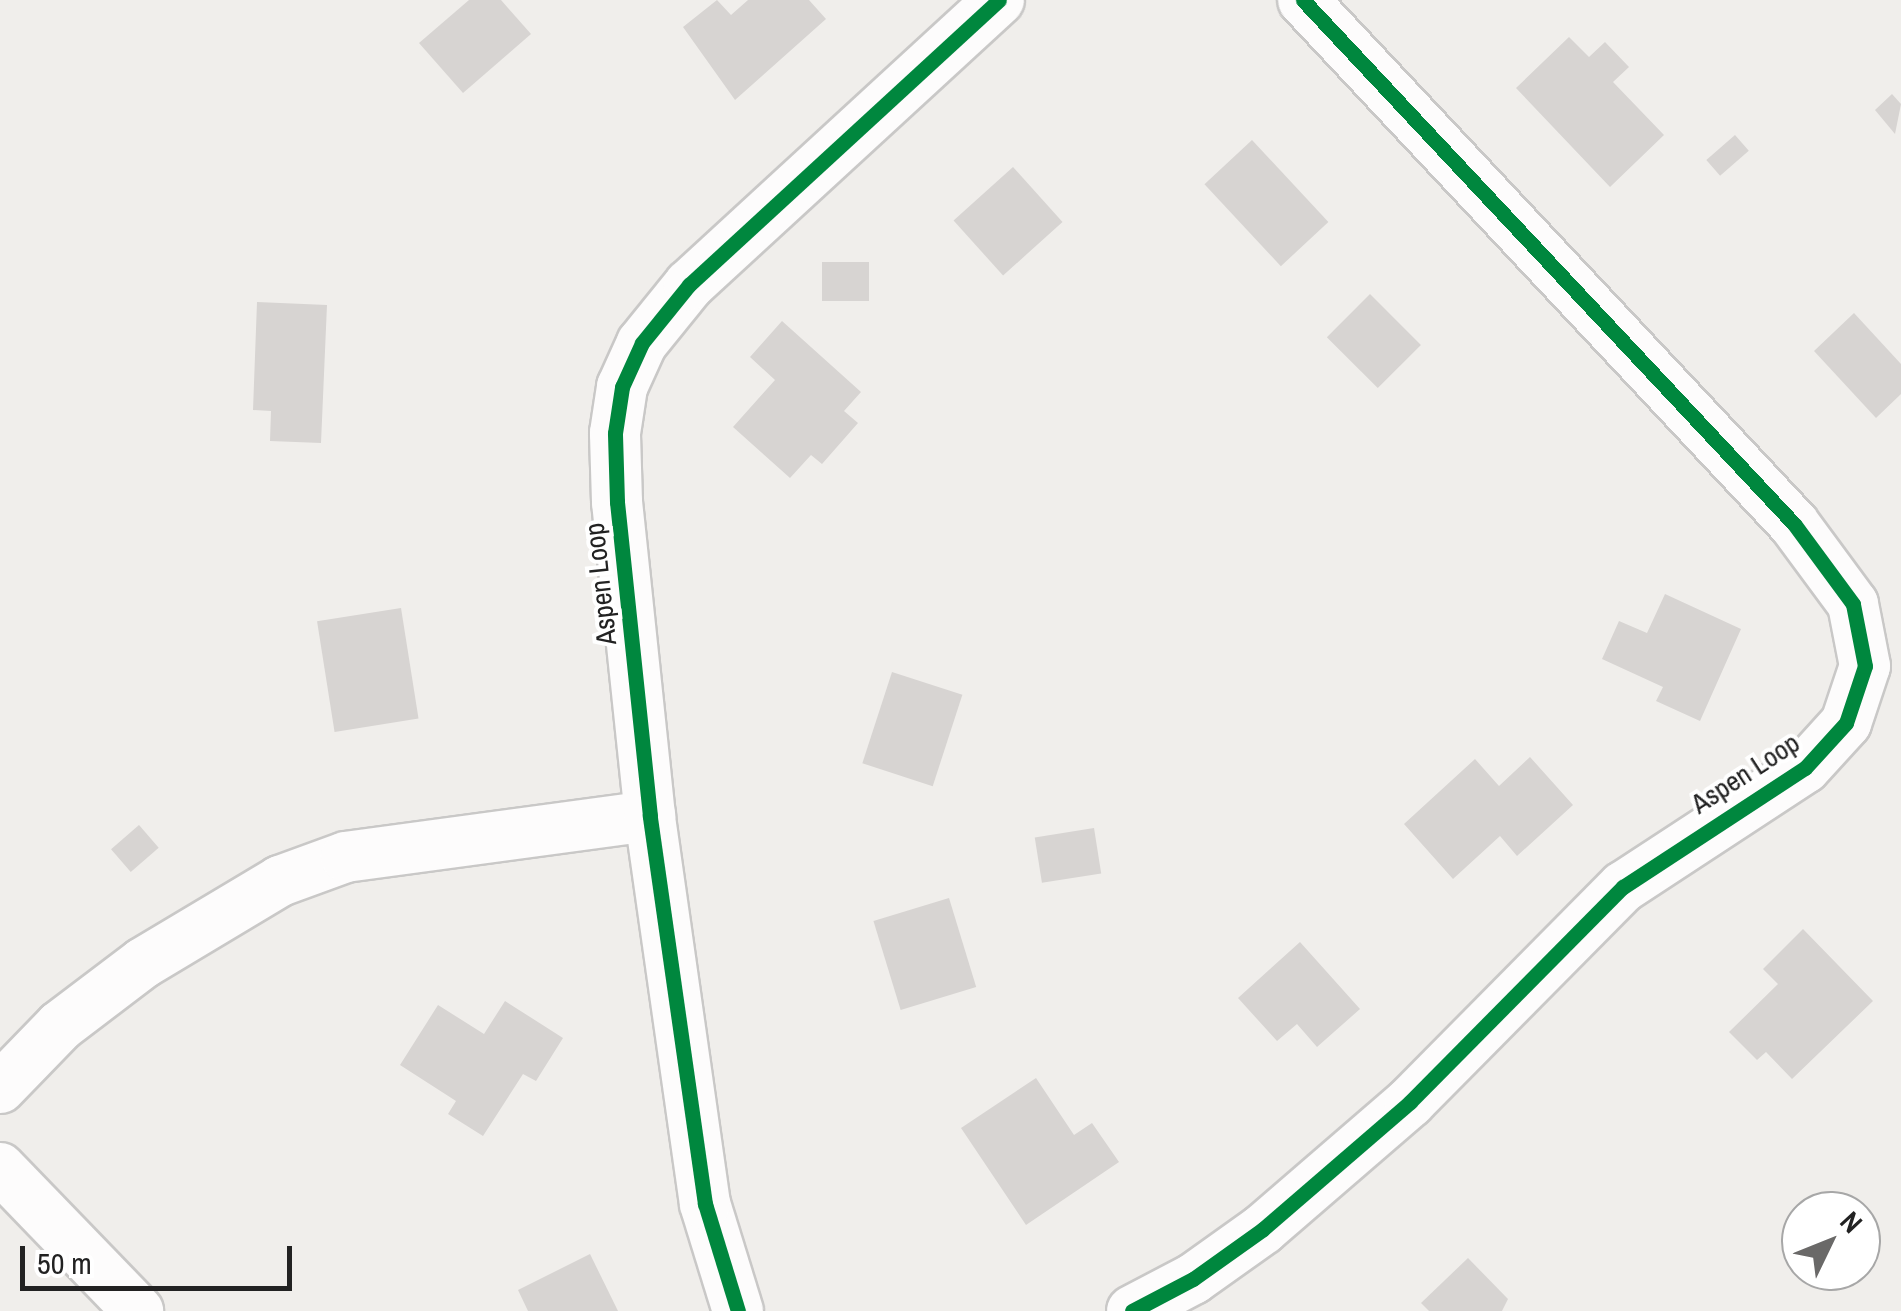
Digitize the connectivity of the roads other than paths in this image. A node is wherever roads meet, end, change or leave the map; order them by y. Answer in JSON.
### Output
{"nodes":[{"id":1,"x":999,"y":0,"type":"edge"},
{"id":2,"x":1303,"y":0,"type":"edge"},
{"id":3,"x":650,"y":816,"type":"junction"},
{"id":4,"x":0,"y":1088,"type":"edge"},
{"id":5,"x":0,"y":1168,"type":"edge"},
{"id":6,"x":138,"y":1311,"type":"edge"},
{"id":7,"x":738,"y":1311,"type":"edge"},
{"id":8,"x":1132,"y":1311,"type":"edge"}],
"edges":[{"from":1,"to":3,"type":"street","name":"Aspen Loop"},
{"from":2,"to":8,"type":"street","name":"Aspen Loop"},
{"from":3,"to":4,"type":"street"},
{"from":3,"to":7,"type":"street","name":"Aspen Loop"},
{"from":5,"to":6,"type":"street"}]}
